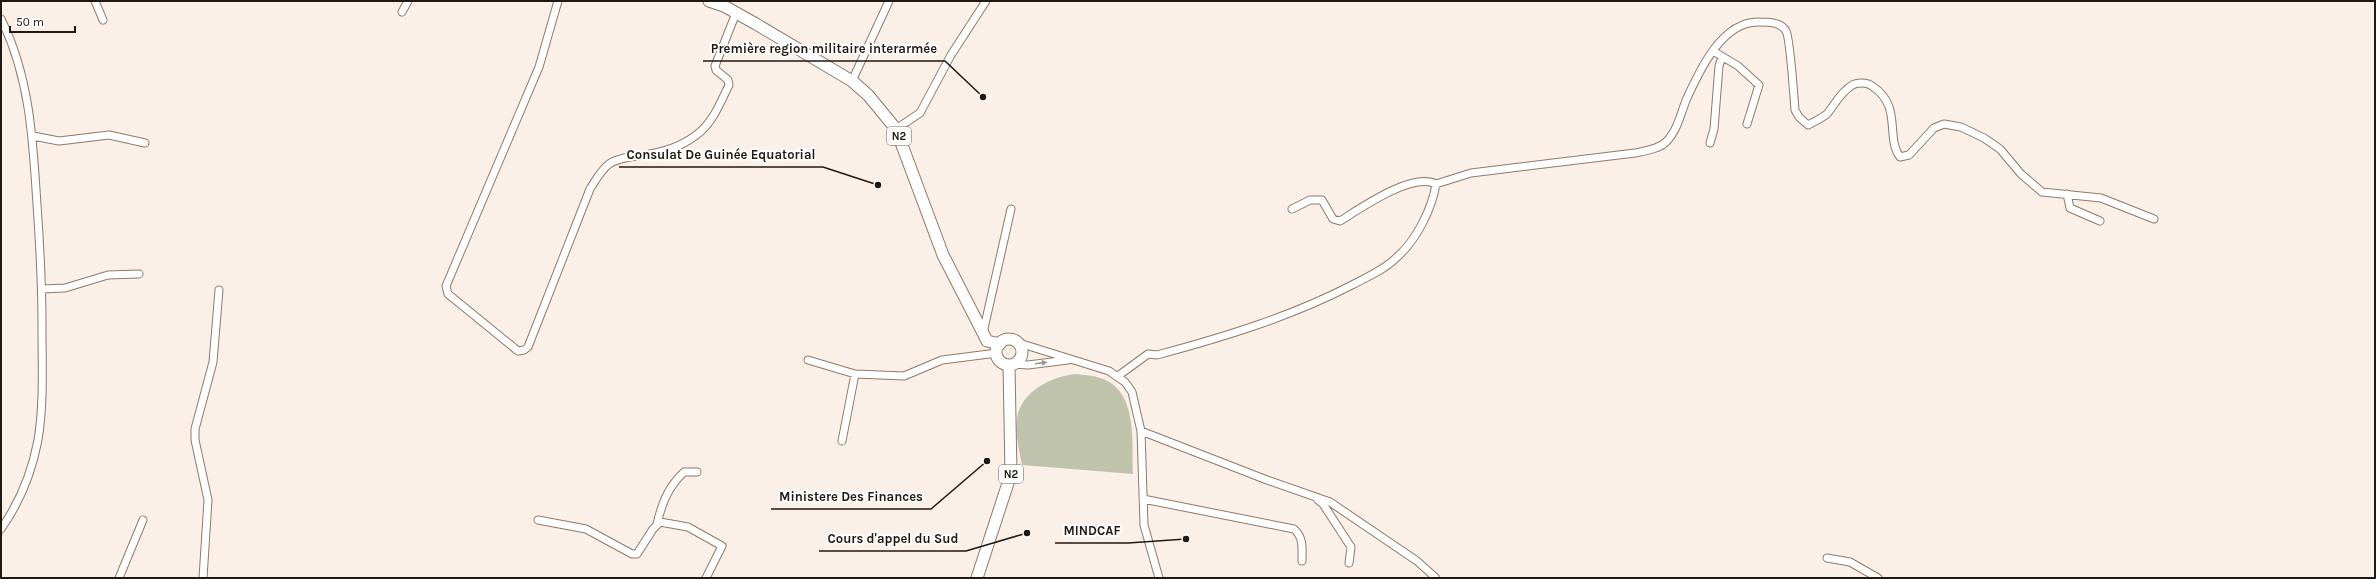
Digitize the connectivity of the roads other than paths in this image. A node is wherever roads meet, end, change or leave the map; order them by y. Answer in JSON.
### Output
{"nodes":[{"id":1,"x":95,"y":1,"type":"edge"},
{"id":2,"x":408,"y":1,"type":"edge"},
{"id":3,"x":558,"y":1,"type":"edge"},
{"id":4,"x":709,"y":1,"type":"edge"},
{"id":5,"x":889,"y":1,"type":"edge"},
{"id":6,"x":986,"y":1,"type":"edge"},
{"id":7,"x":726,"y":3,"type":"edge"},
{"id":8,"x":402,"y":12,"type":"dead end"},
{"id":9,"x":736,"y":13,"type":"junction"},
{"id":10,"x":1,"y":19,"type":"edge"},
{"id":11,"x":103,"y":20,"type":"dead end"},
{"id":12,"x":1713,"y":51,"type":"junction"},
{"id":13,"x":1722,"y":57,"type":"junction"},
{"id":14,"x":852,"y":82,"type":"junction"},
{"id":15,"x":1747,"y":124,"type":"dead end"},
{"id":16,"x":896,"y":129,"type":"junction"},
{"id":17,"x":33,"y":136,"type":"junction"},
{"id":18,"x":145,"y":143,"type":"dead end"},
{"id":19,"x":1710,"y":143,"type":"dead end"},
{"id":20,"x":1436,"y":184,"type":"junction"},
{"id":21,"x":2067,"y":194,"type":"junction"},
{"id":22,"x":1011,"y":209,"type":"dead end"},
{"id":23,"x":1292,"y":209,"type":"dead end"},
{"id":24,"x":2154,"y":219,"type":"dead end"},
{"id":25,"x":2100,"y":222,"type":"dead end"},
{"id":26,"x":139,"y":274,"type":"dead end"},
{"id":27,"x":42,"y":289,"type":"junction"},
{"id":28,"x":219,"y":290,"type":"dead end"},
{"id":29,"x":983,"y":333,"type":"junction"},
{"id":30,"x":1019,"y":343,"type":"junction"},
{"id":31,"x":998,"y":348,"type":"junction"},
{"id":32,"x":808,"y":360,"type":"dead end"},
{"id":33,"x":1068,"y":360,"type":"junction"},
{"id":34,"x":1011,"y":365,"type":"junction"},
{"id":35,"x":855,"y":374,"type":"junction"},
{"id":36,"x":1118,"y":376,"type":"junction"},
{"id":37,"x":1141,"y":431,"type":"junction"},
{"id":38,"x":842,"y":441,"type":"dead end"},
{"id":39,"x":697,"y":472,"type":"dead end"},
{"id":40,"x":1308,"y":493,"type":"junction"},
{"id":41,"x":1142,"y":499,"type":"junction"},
{"id":42,"x":143,"y":520,"type":"dead end"},
{"id":43,"x":538,"y":520,"type":"dead end"},
{"id":44,"x":657,"y":524,"type":"junction"},
{"id":45,"x":1,"y":529,"type":"edge"},
{"id":46,"x":1827,"y":558,"type":"dead end"},
{"id":47,"x":1302,"y":561,"type":"dead end"},
{"id":48,"x":1349,"y":563,"type":"dead end"},
{"id":49,"x":119,"y":578,"type":"edge"},
{"id":50,"x":204,"y":578,"type":"edge"},
{"id":51,"x":706,"y":578,"type":"edge"},
{"id":52,"x":977,"y":578,"type":"edge"},
{"id":53,"x":1159,"y":578,"type":"edge"},
{"id":54,"x":1436,"y":578,"type":"edge"},
{"id":55,"x":1878,"y":578,"type":"edge"}],
"edges":[{"from":1,"to":11,"type":"street"},
{"from":2,"to":8,"type":"street"},
{"from":3,"to":9,"type":"street"},
{"from":4,"to":7,"type":"highway","number":"N2"},
{"from":5,"to":14,"type":"street"},
{"from":6,"to":16,"type":"street"},
{"from":7,"to":9,"type":"highway","number":"N2"},
{"from":9,"to":14,"type":"highway","number":"N2"},
{"from":10,"to":17,"type":"street"},
{"from":12,"to":13,"type":"street"},
{"from":12,"to":20,"type":"street"},
{"from":12,"to":21,"type":"street"},
{"from":13,"to":15,"type":"street"},
{"from":13,"to":19,"type":"street"},
{"from":14,"to":16,"type":"highway","number":"N2"},
{"from":16,"to":29,"type":"highway","number":"N2"},
{"from":17,"to":18,"type":"street"},
{"from":17,"to":27,"type":"street"},
{"from":20,"to":23,"type":"street"},
{"from":20,"to":36,"type":"street"},
{"from":21,"to":24,"type":"street"},
{"from":21,"to":25,"type":"street"},
{"from":22,"to":29,"type":"street"},
{"from":26,"to":27,"type":"street"},
{"from":27,"to":45,"type":"street"},
{"from":28,"to":50,"type":"street"},
{"from":29,"to":31,"type":"highway","number":"N2"},
{"from":30,"to":31,"type":"highway"},
{"from":30,"to":33,"type":"street"},
{"from":30,"to":34,"type":"highway","number":"N2"},
{"from":31,"to":34,"type":"highway","number":"N2"},
{"from":31,"to":35,"type":"street"},
{"from":32,"to":35,"type":"street"},
{"from":34,"to":33,"type":"street","one_way":true},
{"from":33,"to":36,"type":"street"},
{"from":34,"to":52,"type":"highway","number":"N2"},
{"from":35,"to":38,"type":"street"},
{"from":36,"to":37,"type":"street"},
{"from":37,"to":40,"type":"street"},
{"from":37,"to":41,"type":"street"},
{"from":39,"to":44,"type":"street"},
{"from":40,"to":48,"type":"street"},
{"from":40,"to":54,"type":"street"},
{"from":41,"to":47,"type":"street"},
{"from":41,"to":53,"type":"street"},
{"from":42,"to":49,"type":"street"},
{"from":43,"to":44,"type":"street"},
{"from":44,"to":51,"type":"street"},
{"from":46,"to":55,"type":"street"}]}
